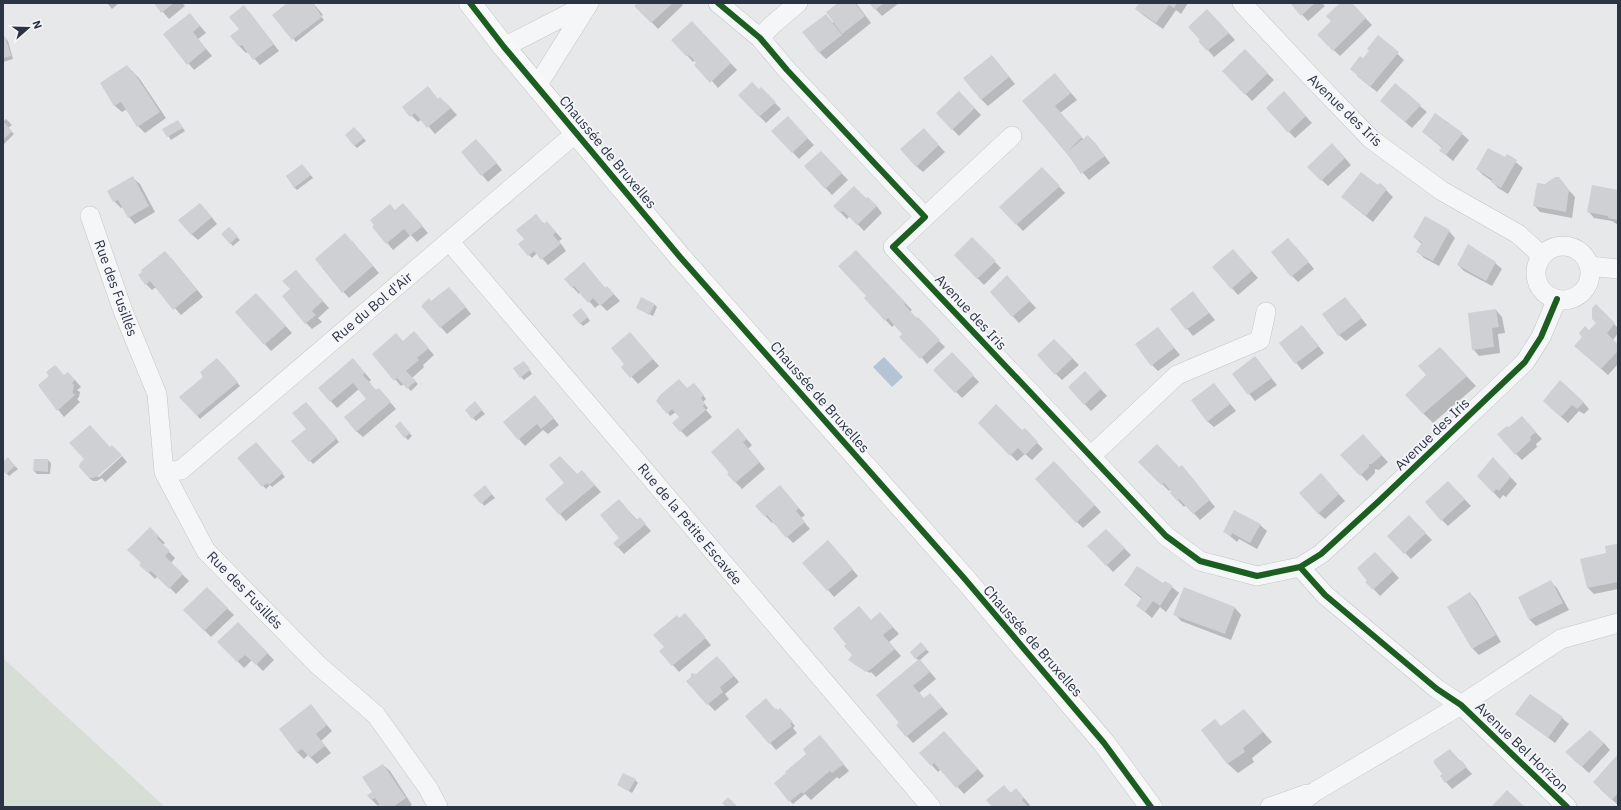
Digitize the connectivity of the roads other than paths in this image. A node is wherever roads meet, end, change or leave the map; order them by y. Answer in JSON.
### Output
{"nodes":[{"id":1,"x":470,"y":3,"type":"edge"},
{"id":2,"x":718,"y":3,"type":"edge"},
{"id":3,"x":798,"y":3,"type":"edge"},
{"id":4,"x":1242,"y":3,"type":"edge"},
{"id":5,"x":588,"y":4,"type":"edge"},
{"id":6,"x":760,"y":38,"type":"junction"},
{"id":7,"x":504,"y":47,"type":"junction"},
{"id":8,"x":537,"y":86,"type":"junction"},
{"id":9,"x":576,"y":133,"type":"junction"},
{"id":10,"x":1012,"y":136,"type":"dead end"},
{"id":11,"x":90,"y":216,"type":"dead end"},
{"id":12,"x":925,"y":217,"type":"junction"},
{"id":13,"x":449,"y":240,"type":"junction"},
{"id":14,"x":1542,"y":256,"type":"junction"},
{"id":15,"x":1589,"y":266,"type":"junction"},
{"id":16,"x":1618,"y":269,"type":"edge"},
{"id":17,"x":1556,"y":299,"type":"junction"},
{"id":18,"x":1266,"y":312,"type":"dead end"},
{"id":19,"x":1091,"y":456,"type":"junction"},
{"id":20,"x":164,"y":472,"type":"junction"},
{"id":21,"x":1300,"y":567,"type":"junction"},
{"id":22,"x":1618,"y":623,"type":"edge"},
{"id":23,"x":1461,"y":705,"type":"junction"},
{"id":24,"x":1316,"y":791,"type":"junction"},
{"id":25,"x":438,"y":807,"type":"edge"},
{"id":26,"x":932,"y":807,"type":"edge"},
{"id":27,"x":1151,"y":807,"type":"edge"},
{"id":28,"x":1270,"y":807,"type":"edge"},
{"id":29,"x":1295,"y":807,"type":"edge"},
{"id":30,"x":1567,"y":807,"type":"edge"}],
"edges":[{"from":1,"to":7,"type":"main road","name":"Chaussée de Bruxelles"},
{"from":2,"to":6,"type":"street"},
{"from":3,"to":6,"type":"street"},
{"from":4,"to":14,"type":"street","name":"Avenue des Iris"},
{"from":5,"to":7,"type":"street"},
{"from":5,"to":8,"type":"street"},
{"from":6,"to":12,"type":"street"},
{"from":7,"to":8,"type":"main road","name":"Chaussée de Bruxelles"},
{"from":8,"to":9,"type":"main road","name":"Chaussée de Bruxelles"},
{"from":9,"to":13,"type":"street","name":"Rue du Bol d'Air"},
{"from":9,"to":27,"type":"main road","name":"Chaussée de Bruxelles"},
{"from":10,"to":12,"type":"street"},
{"from":11,"to":20,"type":"street","name":"Rue des Fusillés"},
{"from":12,"to":19,"type":"street","name":"Avenue des Iris"},
{"from":13,"to":20,"type":"street","name":"Rue du Bol d'Air"},
{"from":13,"to":26,"type":"street","name":"Rue de la Petite Escavée"},
{"from":14,"to":15,"type":"street"},
{"from":14,"to":17,"type":"street"},
{"from":15,"to":16,"type":"street"},
{"from":15,"to":17,"type":"street"},
{"from":17,"to":21,"type":"street","name":"Avenue des Iris"},
{"from":18,"to":19,"type":"street"},
{"from":19,"to":21,"type":"street","name":"Avenue des Iris"},
{"from":20,"to":25,"type":"street","name":"Rue des Fusillés"},
{"from":21,"to":23,"type":"street"},
{"from":22,"to":23,"type":"street"},
{"from":23,"to":24,"type":"street","name":"Avenue Bel Horizon"},
{"from":23,"to":30,"type":"street","name":"Avenue Bel Horizon"},
{"from":24,"to":28,"type":"street","name":"Avenue Bel Horizon"},
{"from":24,"to":29,"type":"street","name":"Avenue Bel Horizon"}]}
